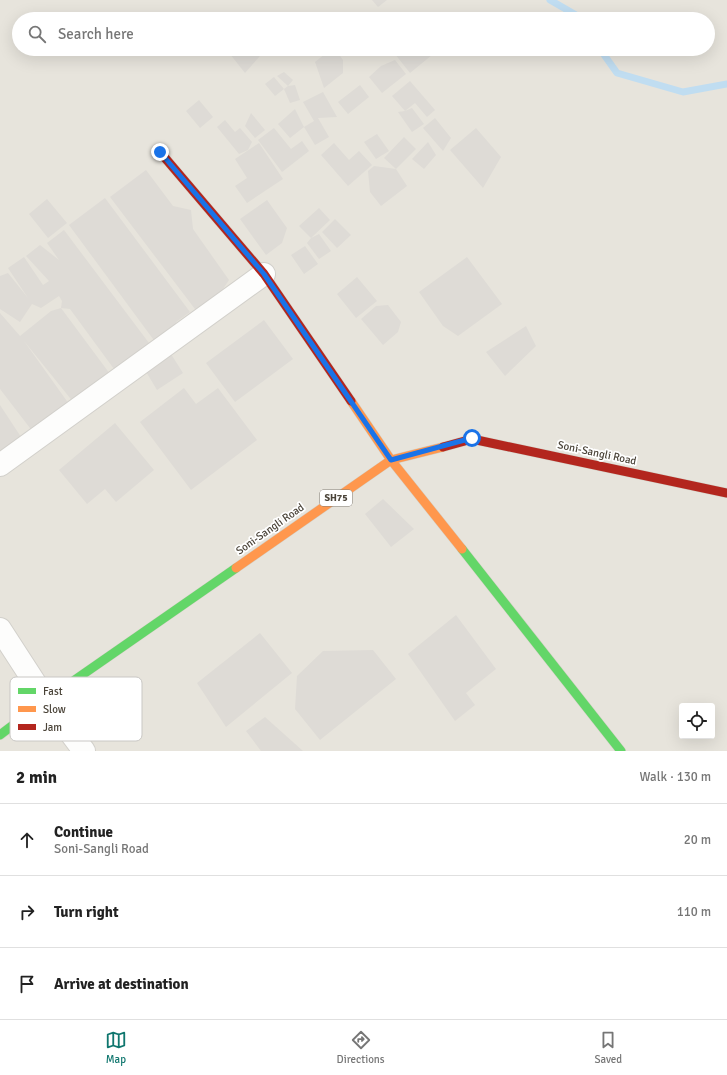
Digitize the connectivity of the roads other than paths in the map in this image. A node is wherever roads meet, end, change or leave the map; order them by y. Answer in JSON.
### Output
{"nodes":[{"id":1,"x":160,"y":152,"type":"dead end"},
{"id":2,"x":264,"y":274,"type":"junction"},
{"id":3,"x":391,"y":460,"type":"junction"},
{"id":4,"x":0,"y":465,"type":"edge"},
{"id":5,"x":727,"y":493,"type":"edge"},
{"id":6,"x":0,"y":629,"type":"edge"},
{"id":7,"x":31,"y":677,"type":"edge"},
{"id":8,"x":79,"y":677,"type":"edge"},
{"id":9,"x":10,"y":727,"type":"edge"},
{"id":10,"x":0,"y":735,"type":"edge"},
{"id":11,"x":77,"y":741,"type":"edge"},
{"id":12,"x":84,"y":751,"type":"edge"},
{"id":13,"x":621,"y":751,"type":"edge"}],
"edges":[{"from":1,"to":2,"type":"main road"},
{"from":2,"to":3,"type":"main road"},
{"from":2,"to":4,"type":"street"},
{"from":3,"to":5,"type":"main road","name":"Soni-Sangli Road","number":"SH75"},
{"from":3,"to":8,"type":"main road","name":"Soni-Sangli Road","number":"SH75"},
{"from":3,"to":13,"type":"main road"},
{"from":6,"to":7,"type":"street"},
{"from":9,"to":10,"type":"main road","name":"Soni-Sangli Road","number":"SH75"},
{"from":11,"to":12,"type":"street"}]}
